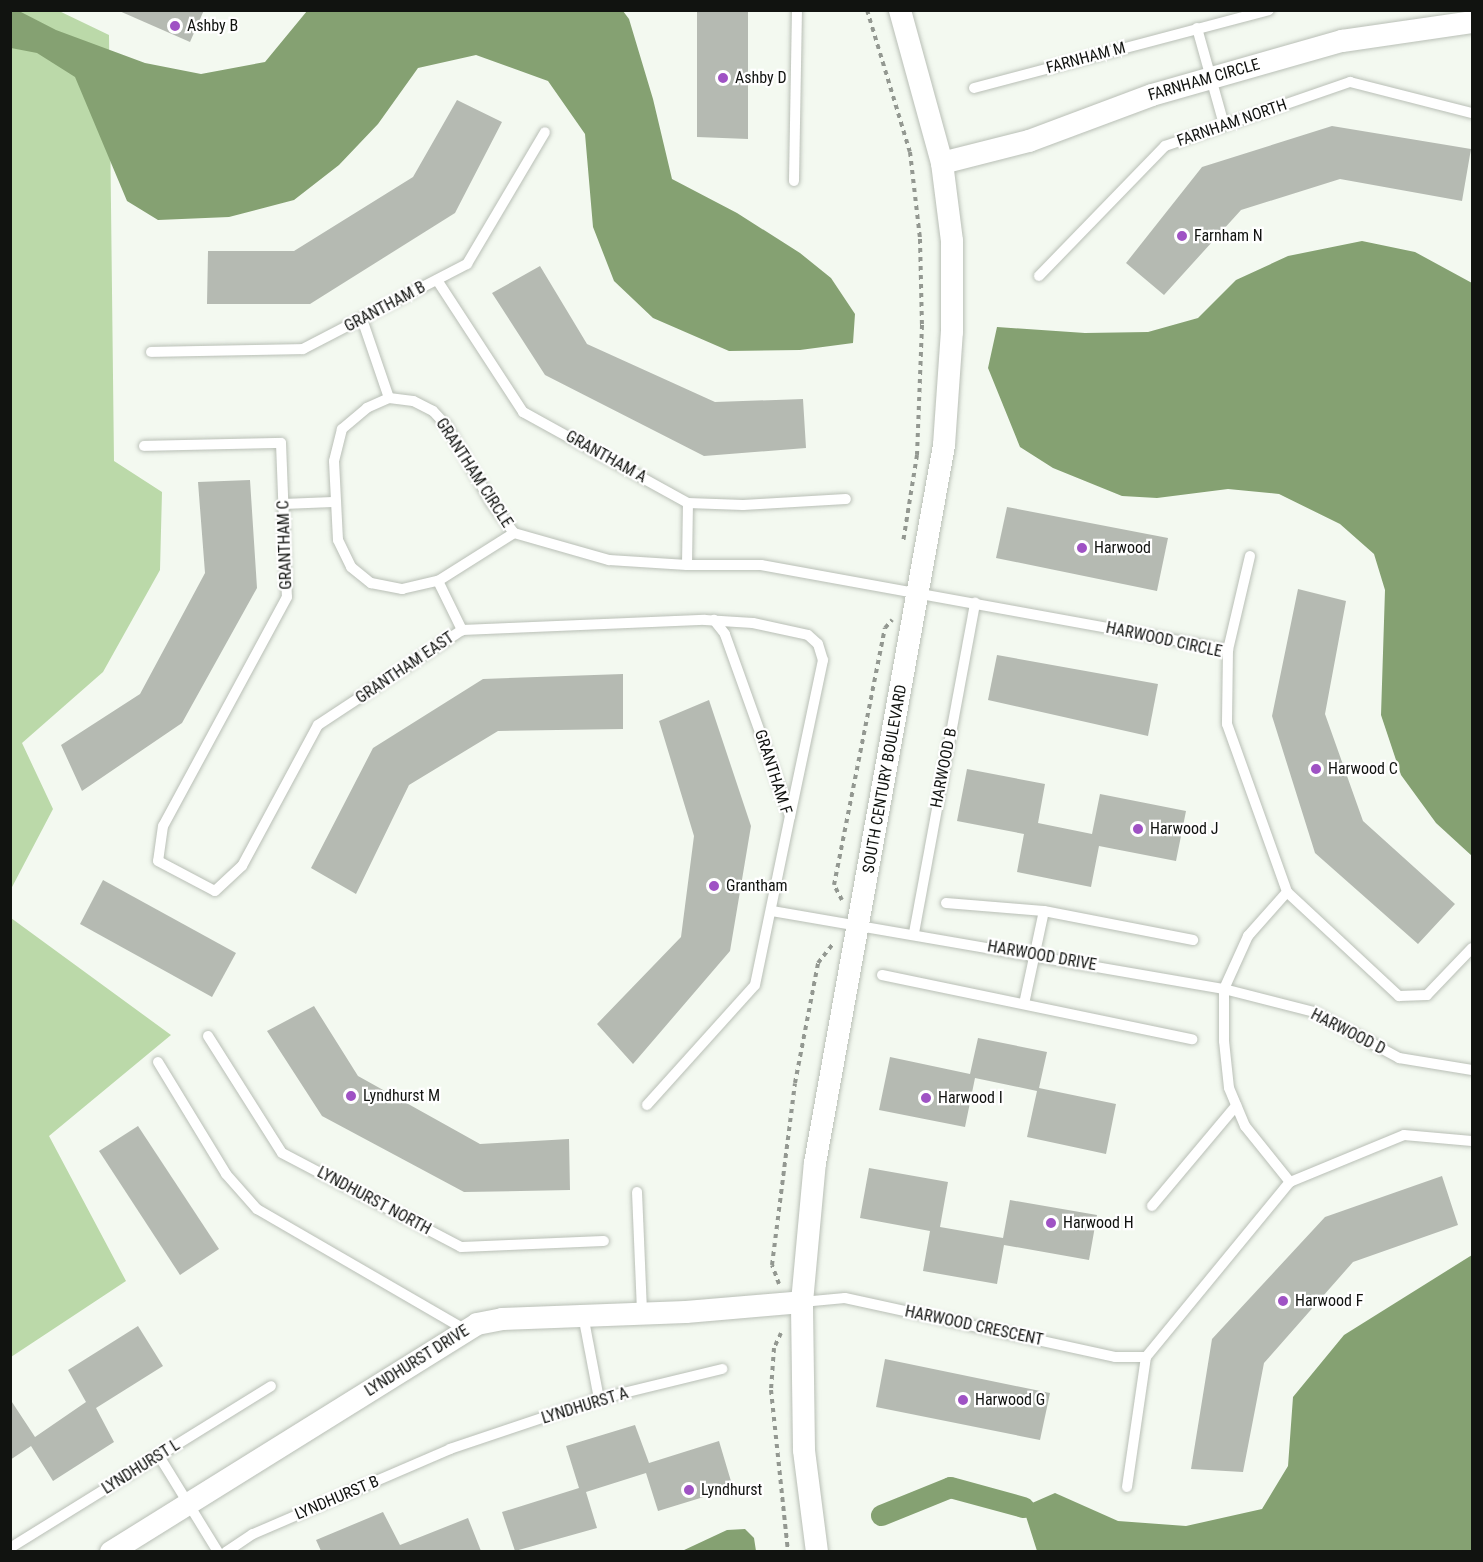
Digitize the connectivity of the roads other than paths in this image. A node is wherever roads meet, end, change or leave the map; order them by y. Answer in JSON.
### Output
{"nodes":[{"id":1,"x":797,"y":10,"type":"edge"},
{"id":2,"x":900,"y":10,"type":"edge"},
{"id":3,"x":1269,"y":10,"type":"edge"},
{"id":4,"x":1473,"y":22,"type":"edge"},
{"id":5,"x":1197,"y":28,"type":"junction"},
{"id":6,"x":1209,"y":78,"type":"junction"},
{"id":7,"x":974,"y":88,"type":"dead end"},
{"id":8,"x":1473,"y":113,"type":"edge"},
{"id":9,"x":1224,"y":125,"type":"junction"},
{"id":10,"x":545,"y":132,"type":"dead end"},
{"id":11,"x":942,"y":163,"type":"junction"},
{"id":12,"x":794,"y":181,"type":"dead end"},
{"id":13,"x":1039,"y":276,"type":"dead end"},
{"id":14,"x":437,"y":280,"type":"junction"},
{"id":15,"x":362,"y":319,"type":"junction"},
{"id":16,"x":151,"y":351,"type":"dead end"},
{"id":17,"x":389,"y":398,"type":"junction"},
{"id":18,"x":144,"y":446,"type":"dead end"},
{"id":19,"x":846,"y":499,"type":"dead end"},
{"id":20,"x":333,"y":502,"type":"junction"},
{"id":21,"x":688,"y":503,"type":"junction"},
{"id":22,"x":284,"y":504,"type":"junction"},
{"id":23,"x":514,"y":533,"type":"junction"},
{"id":24,"x":1250,"y":556,"type":"dead end"},
{"id":25,"x":687,"y":565,"type":"junction"},
{"id":26,"x":438,"y":581,"type":"junction"},
{"id":27,"x":916,"y":592,"type":"junction"},
{"id":28,"x":975,"y":603,"type":"junction"},
{"id":29,"x":714,"y":620,"type":"junction"},
{"id":30,"x":462,"y":630,"type":"junction"},
{"id":31,"x":1228,"y":650,"type":"junction"},
{"id":32,"x":790,"y":816,"type":"junction"},
{"id":33,"x":163,"y":826,"type":"joint"},
{"id":34,"x":1287,"y":892,"type":"junction"},
{"id":35,"x":946,"y":903,"type":"dead end"},
{"id":36,"x":772,"y":911,"type":"junction"},
{"id":37,"x":1044,"y":911,"type":"junction"},
{"id":38,"x":859,"y":926,"type":"junction"},
{"id":39,"x":914,"y":933,"type":"junction"},
{"id":40,"x":1193,"y":940,"type":"dead end"},
{"id":41,"x":1473,"y":948,"type":"edge"},
{"id":42,"x":1036,"y":955,"type":"junction"},
{"id":43,"x":882,"y":975,"type":"dead end"},
{"id":44,"x":1224,"y":989,"type":"junction"},
{"id":45,"x":1024,"y":1004,"type":"junction"},
{"id":46,"x":208,"y":1036,"type":"dead end"},
{"id":47,"x":1192,"y":1039,"type":"dead end"},
{"id":48,"x":158,"y":1062,"type":"dead end"},
{"id":49,"x":1473,"y":1070,"type":"edge"},
{"id":50,"x":647,"y":1105,"type":"dead end"},
{"id":51,"x":1236,"y":1106,"type":"junction"},
{"id":52,"x":1473,"y":1141,"type":"edge"},
{"id":53,"x":1290,"y":1182,"type":"junction"},
{"id":54,"x":637,"y":1192,"type":"dead end"},
{"id":55,"x":1152,"y":1206,"type":"dead end"},
{"id":56,"x":604,"y":1241,"type":"dead end"},
{"id":57,"x":802,"y":1302,"type":"junction"},
{"id":58,"x":642,"y":1313,"type":"junction"},
{"id":59,"x":583,"y":1314,"type":"junction"},
{"id":60,"x":466,"y":1330,"type":"junction"},
{"id":61,"x":1146,"y":1357,"type":"junction"},
{"id":62,"x":722,"y":1369,"type":"dead end"},
{"id":63,"x":271,"y":1386,"type":"dead end"},
{"id":64,"x":599,"y":1400,"type":"junction"},
{"id":65,"x":450,"y":1449,"type":"joint"},
{"id":66,"x":159,"y":1456,"type":"junction"},
{"id":67,"x":1127,"y":1487,"type":"dead end"},
{"id":68,"x":186,"y":1502,"type":"junction"},
{"id":69,"x":10,"y":1548,"type":"edge"},
{"id":70,"x":111,"y":1551,"type":"edge"},
{"id":71,"x":218,"y":1551,"type":"edge"},
{"id":72,"x":226,"y":1551,"type":"edge"},
{"id":73,"x":817,"y":1551,"type":"edge"}],
"edges":[{"from":1,"to":12,"type":"lane"},
{"from":2,"to":11,"type":"street","name":"SOUTH CENTURY BOULEVARD"},
{"from":3,"to":5,"type":"lane","name":"FARNHAM M"},
{"from":4,"to":6,"type":"street","name":"FARNHAM CIRCLE"},
{"from":5,"to":6,"type":"lane"},
{"from":5,"to":7,"type":"lane","name":"FARNHAM M"},
{"from":6,"to":9,"type":"lane"},
{"from":6,"to":11,"type":"street","name":"FARNHAM CIRCLE"},
{"from":8,"to":9,"type":"lane","name":"FARNHAM NORTH"},
{"from":9,"to":13,"type":"lane","name":"FARNHAM NORTH"},
{"from":10,"to":14,"type":"lane","name":"GRANTHAM B"},
{"from":11,"to":27,"type":"street","name":"SOUTH CENTURY BOULEVARD"},
{"from":14,"to":15,"type":"lane","name":"GRANTHAM B"},
{"from":14,"to":21,"type":"lane","name":"GRANTHAM A"},
{"from":15,"to":16,"type":"lane","name":"GRANTHAM B"},
{"from":15,"to":17,"type":"lane"},
{"from":17,"to":20,"type":"lane","name":"GRANTHAM CIRCLE"},
{"from":17,"to":23,"type":"lane","name":"GRANTHAM CIRCLE"},
{"from":18,"to":22,"type":"lane","name":"GRANTHAM C"},
{"from":19,"to":21,"type":"lane","name":"GRANTHAM A"},
{"from":20,"to":22,"type":"lane"},
{"from":20,"to":26,"type":"lane","name":"GRANTHAM CIRCLE"},
{"from":21,"to":25,"type":"lane"},
{"from":22,"to":33,"type":"lane","name":"GRANTHAM C"},
{"from":23,"to":25,"type":"lane","name":"GRANTHAM CIRCLE"},
{"from":23,"to":26,"type":"lane","name":"GRANTHAM CIRCLE"},
{"from":24,"to":31,"type":"lane"},
{"from":25,"to":27,"type":"lane","name":"GRANTHAM CIRCLE"},
{"from":26,"to":30,"type":"lane"},
{"from":27,"to":28,"type":"lane","name":"HARWOOD CIRCLE"},
{"from":27,"to":38,"type":"street","name":"SOUTH CENTURY BOULEVARD"},
{"from":28,"to":31,"type":"lane","name":"HARWOOD CIRCLE"},
{"from":28,"to":39,"type":"lane","name":"HARWOOD B"},
{"from":29,"to":30,"type":"lane","name":"GRANTHAM EAST"},
{"from":29,"to":32,"type":"lane","name":"GRANTHAM F"},
{"from":29,"to":32,"type":"lane","name":"GRANTHAM EAST"},
{"from":30,"to":33,"type":"lane","name":"GRANTHAM EAST"},
{"from":31,"to":34,"type":"lane","name":"HARWOOD CIRCLE"},
{"from":32,"to":36,"type":"lane","name":"GRANTHAM F"},
{"from":34,"to":41,"type":"lane"},
{"from":34,"to":44,"type":"lane"},
{"from":35,"to":37,"type":"lane"},
{"from":36,"to":38,"type":"lane","name":"HARWOOD DRIVE"},
{"from":36,"to":50,"type":"lane","name":"GRANTHAM F"},
{"from":37,"to":40,"type":"lane"},
{"from":37,"to":42,"type":"lane"},
{"from":38,"to":39,"type":"lane","name":"HARWOOD DRIVE"},
{"from":38,"to":57,"type":"street","name":"SOUTH CENTURY BOULEVARD"},
{"from":39,"to":42,"type":"lane","name":"HARWOOD DRIVE"},
{"from":42,"to":44,"type":"lane","name":"HARWOOD DRIVE"},
{"from":42,"to":45,"type":"lane"},
{"from":43,"to":45,"type":"lane"},
{"from":44,"to":49,"type":"lane","name":"HARWOOD D"},
{"from":44,"to":51,"type":"lane"},
{"from":45,"to":47,"type":"lane"},
{"from":46,"to":56,"type":"lane","name":"LYNDHURST NORTH"},
{"from":48,"to":60,"type":"lane"},
{"from":51,"to":53,"type":"lane"},
{"from":51,"to":55,"type":"lane"},
{"from":52,"to":53,"type":"lane"},
{"from":53,"to":61,"type":"lane"},
{"from":54,"to":58,"type":"lane"},
{"from":57,"to":58,"type":"street","name":"LYNDHURST DRIVE"},
{"from":57,"to":61,"type":"lane","name":"HARWOOD CRESCENT"},
{"from":57,"to":73,"type":"street","name":"SOUTH CENTURY BOULEVARD"},
{"from":58,"to":59,"type":"street","name":"LYNDHURST DRIVE"},
{"from":59,"to":60,"type":"street","name":"LYNDHURST DRIVE"},
{"from":59,"to":64,"type":"lane"},
{"from":60,"to":68,"type":"street","name":"LYNDHURST DRIVE"},
{"from":61,"to":67,"type":"lane"},
{"from":62,"to":64,"type":"lane","name":"LYNDHURST A"},
{"from":63,"to":66,"type":"lane","name":"LYNDHURST L"},
{"from":64,"to":65,"type":"lane","name":"LYNDHURST A"},
{"from":65,"to":72,"type":"lane","name":"LYNDHURST B"},
{"from":66,"to":68,"type":"lane"},
{"from":66,"to":69,"type":"lane","name":"LYNDHURST L"},
{"from":68,"to":70,"type":"street","name":"LYNDHURST DRIVE"},
{"from":68,"to":71,"type":"lane"}]}
